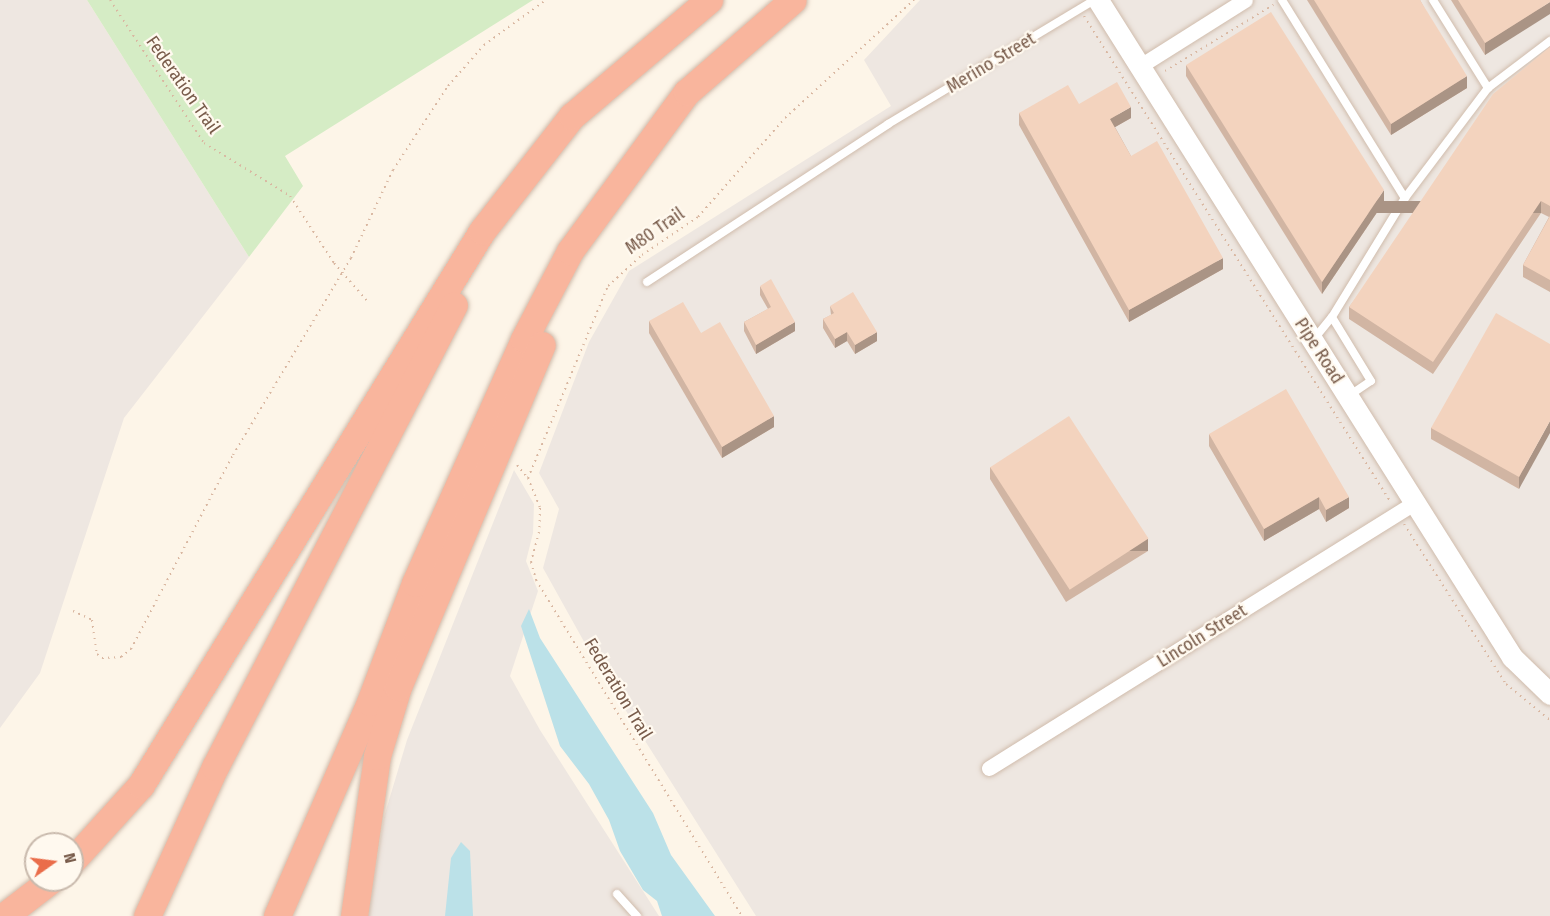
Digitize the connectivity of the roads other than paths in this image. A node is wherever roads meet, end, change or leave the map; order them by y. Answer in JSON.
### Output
{"nodes":[{"id":1,"x":709,"y":0,"type":"edge"},
{"id":2,"x":793,"y":0,"type":"edge"},
{"id":3,"x":1245,"y":0,"type":"edge"},
{"id":4,"x":1281,"y":0,"type":"edge"},
{"id":5,"x":1433,"y":0,"type":"edge"},
{"id":6,"x":1090,"y":3,"type":"edge"},
{"id":7,"x":1550,"y":41,"type":"edge"},
{"id":8,"x":649,"y":53,"type":"junction"},
{"id":9,"x":1148,"y":61,"type":"junction"},
{"id":10,"x":1488,"y":88,"type":"junction"},
{"id":11,"x":687,"y":92,"type":"junction"},
{"id":12,"x":1405,"y":198,"type":"junction"},
{"id":13,"x":647,"y":282,"type":"dead end"},
{"id":14,"x":1332,"y":317,"type":"junction"},
{"id":15,"x":1312,"y":342,"type":"junction"},
{"id":16,"x":1348,"y":396,"type":"junction"},
{"id":17,"x":1406,"y":508,"type":"junction"},
{"id":18,"x":1550,"y":694,"type":"edge"},
{"id":19,"x":989,"y":768,"type":"dead end"},
{"id":20,"x":84,"y":848,"type":"edge"},
{"id":21,"x":35,"y":892,"type":"edge"},
{"id":22,"x":617,"y":894,"type":"dead end"},
{"id":23,"x":4,"y":916,"type":"edge"},
{"id":24,"x":147,"y":916,"type":"edge"},
{"id":25,"x":277,"y":916,"type":"edge"},
{"id":26,"x":354,"y":916,"type":"edge"},
{"id":27,"x":637,"y":916,"type":"edge"}],
"edges":[{"from":1,"to":8,"type":"highway"},
{"from":2,"to":11,"type":"highway"},
{"from":3,"to":9,"type":"street"},
{"from":4,"to":12,"type":"lane"},
{"from":5,"to":10,"type":"lane"},
{"from":6,"to":9,"type":"street","name":"Pipe Road"},
{"from":6,"to":13,"type":"lane","name":"Merino Street"},
{"from":7,"to":10,"type":"lane"},
{"from":8,"to":20,"type":"highway"},
{"from":8,"to":24,"type":"highway"},
{"from":9,"to":15,"type":"street","name":"Pipe Road"},
{"from":10,"to":12,"type":"lane"},
{"from":11,"to":25,"type":"highway"},
{"from":11,"to":26,"type":"highway"},
{"from":12,"to":14,"type":"lane"},
{"from":14,"to":15,"type":"lane"},
{"from":14,"to":16,"type":"lane"},
{"from":15,"to":16,"type":"street","name":"Pipe Road"},
{"from":16,"to":17,"type":"street","name":"Pipe Road"},
{"from":17,"to":18,"type":"street","name":"Pipe Road"},
{"from":17,"to":19,"type":"street","name":"Lincoln Street"},
{"from":21,"to":23,"type":"highway"},
{"from":22,"to":27,"type":"lane"}]}
